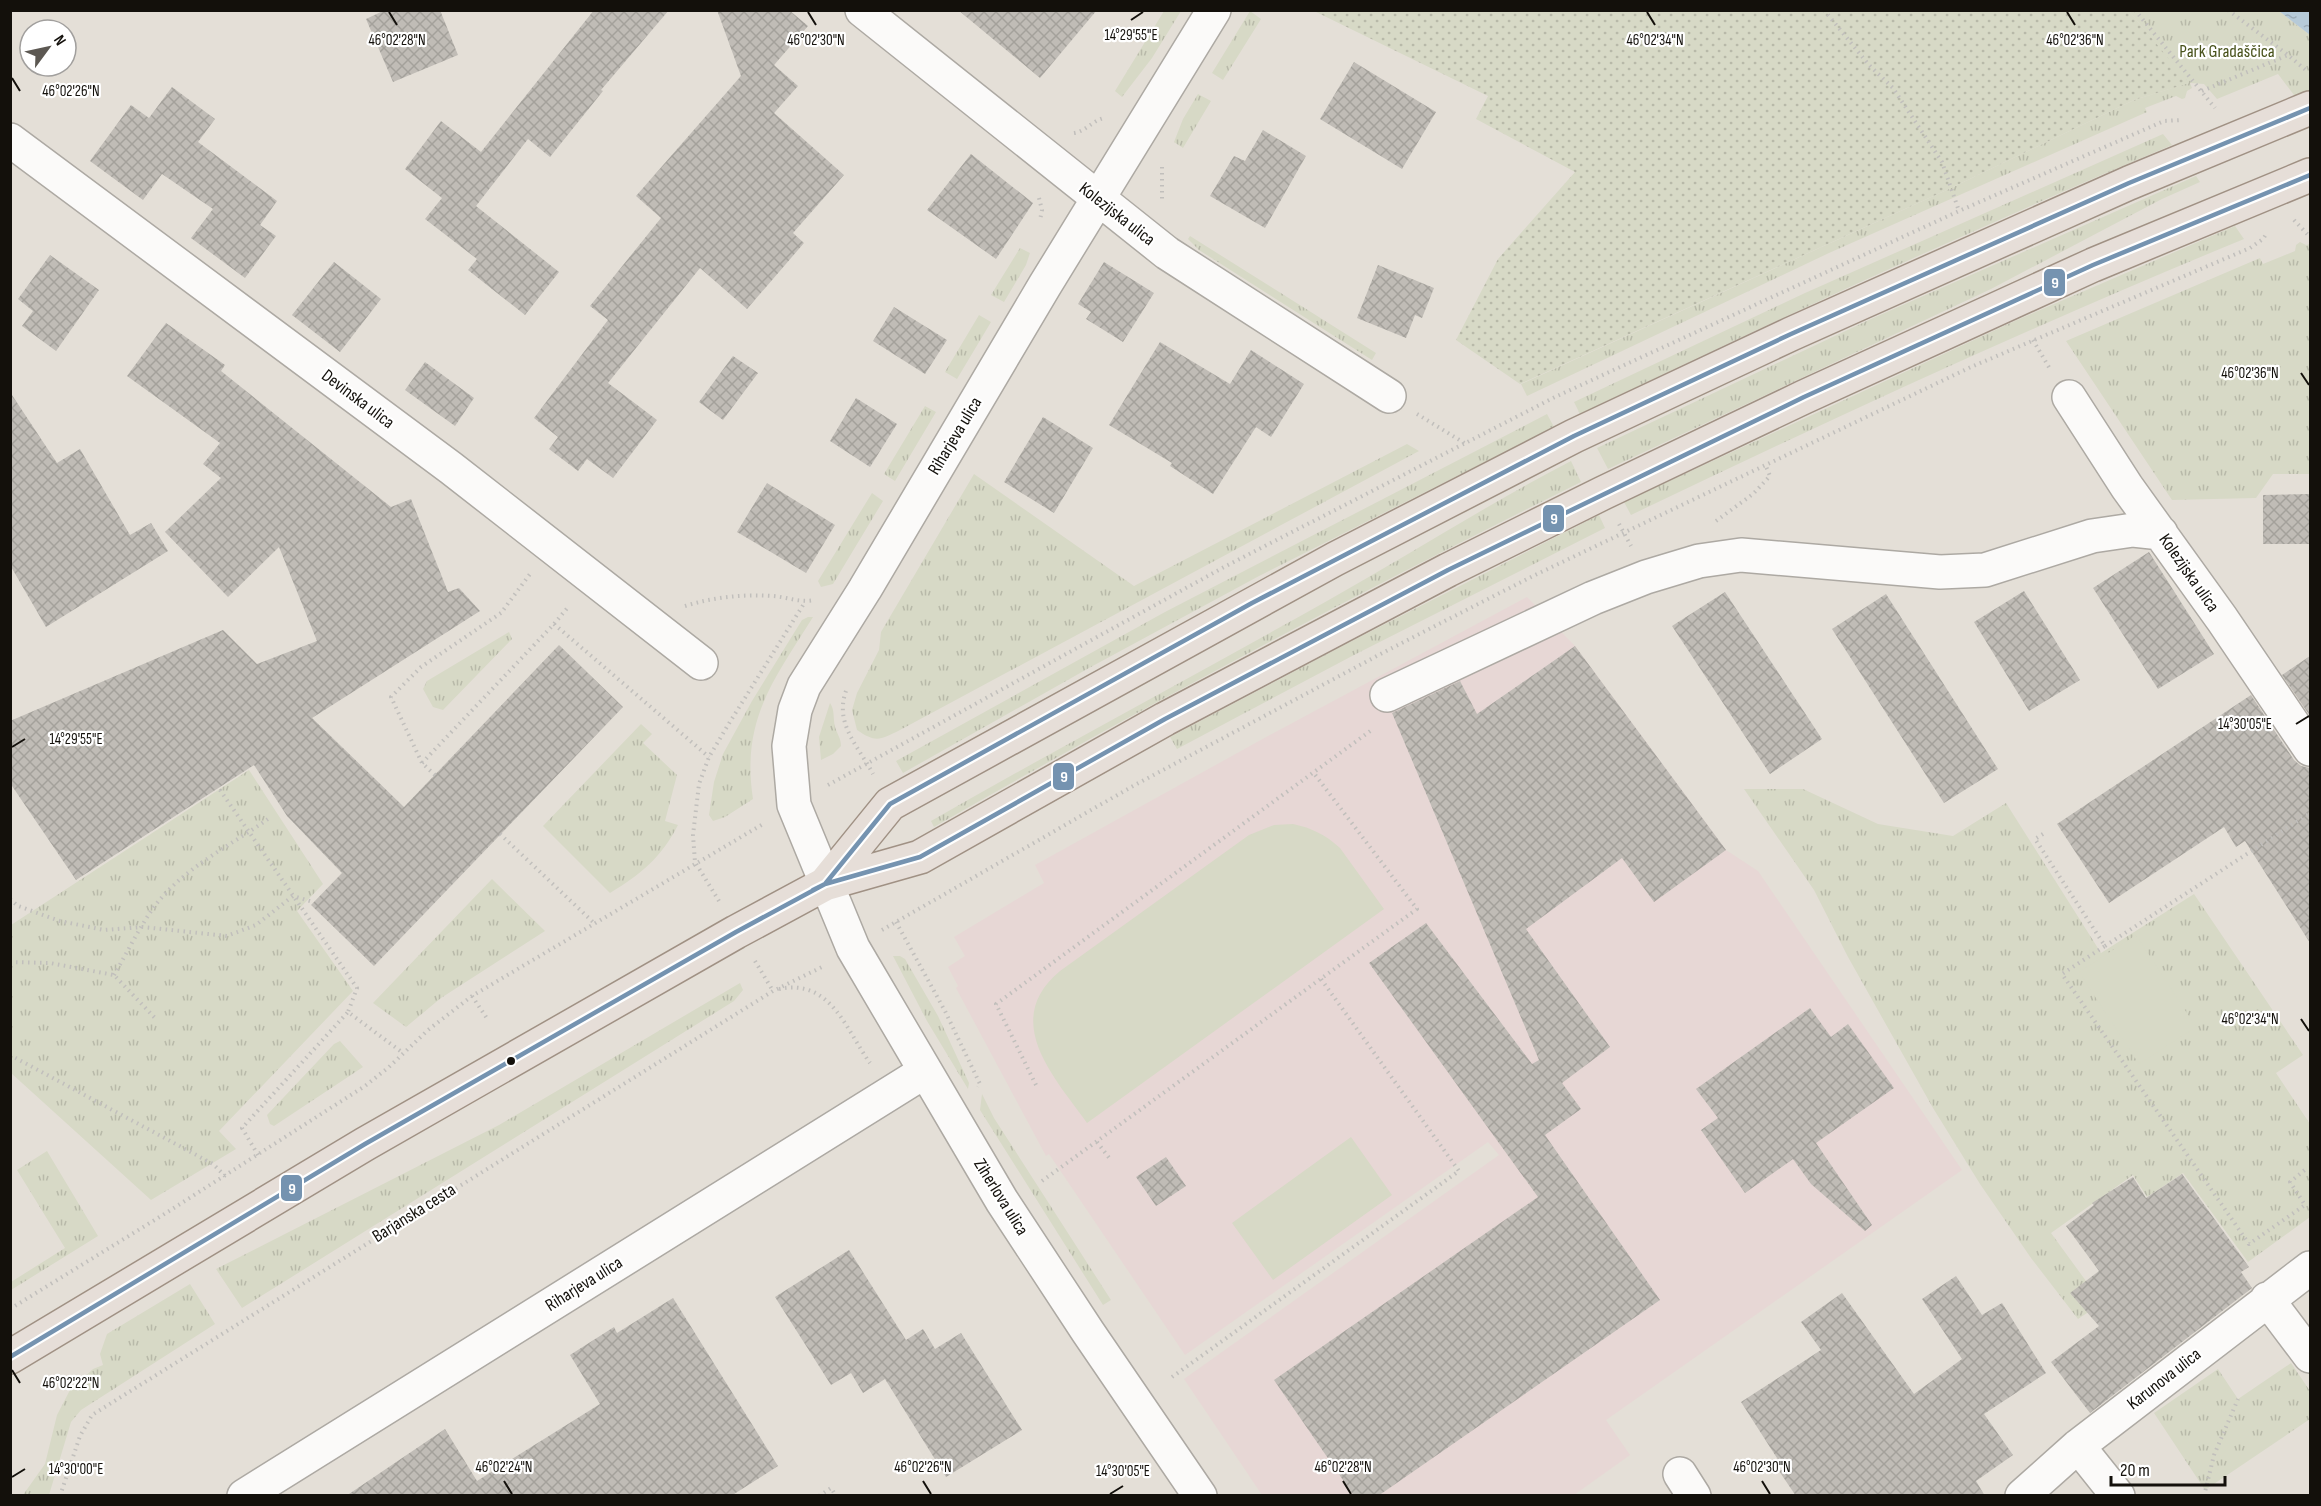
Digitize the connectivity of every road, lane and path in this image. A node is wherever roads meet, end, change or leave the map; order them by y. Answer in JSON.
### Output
{"nodes":[{"id":1,"x":862,"y":10,"type":"edge"},
{"id":2,"x":1214,"y":10,"type":"edge"},
{"id":3,"x":1824,"y":10,"type":"edge"},
{"id":4,"x":2135,"y":10,"type":"edge"},
{"id":5,"x":2228,"y":10,"type":"edge"},
{"id":6,"x":2288,"y":55,"type":"junction"},
{"id":7,"x":2310,"y":75,"type":"edge"},
{"id":8,"x":2202,"y":91,"type":"junction"},
{"id":9,"x":2310,"y":108,"type":"edge"},
{"id":10,"x":2220,"y":113,"type":"dead end"},
{"id":11,"x":1096,"y":120,"type":"dead end"},
{"id":12,"x":1066,"y":133,"type":"dead end"},
{"id":13,"x":10,"y":140,"type":"edge"},
{"id":14,"x":1162,"y":177,"type":"dead end"},
{"id":15,"x":2294,"y":192,"type":"edge"},
{"id":16,"x":1098,"y":199,"type":"junction"},
{"id":17,"x":1163,"y":210,"type":"dead end"},
{"id":18,"x":1959,"y":211,"type":"dead end"},
{"id":19,"x":2310,"y":237,"type":"edge"},
{"id":20,"x":2033,"y":340,"type":"dead end"},
{"id":21,"x":2043,"y":357,"type":"dead end"},
{"id":22,"x":1389,"y":396,"type":"joint"},
{"id":23,"x":2069,"y":397,"type":"dead end"},
{"id":24,"x":1466,"y":444,"type":"dead end"},
{"id":25,"x":1765,"y":464,"type":"dead end"},
{"id":26,"x":1713,"y":523,"type":"dead end"},
{"id":27,"x":2161,"y":533,"type":"junction"},
{"id":28,"x":550,"y":546,"type":"junction"},
{"id":29,"x":591,"y":578,"type":"junction"},
{"id":30,"x":645,"y":620,"type":"junction"},
{"id":31,"x":554,"y":624,"type":"junction"},
{"id":32,"x":701,"y":663,"type":"dead end"},
{"id":33,"x":849,"y":683,"type":"dead end"},
{"id":34,"x":1387,"y":695,"type":"joint"},
{"id":35,"x":2310,"y":748,"type":"edge"},
{"id":36,"x":710,"y":758,"type":"junction"},
{"id":37,"x":422,"y":763,"type":"junction"},
{"id":38,"x":867,"y":763,"type":"dead end"},
{"id":39,"x":1313,"y":772,"type":"junction"},
{"id":40,"x":435,"y":775,"type":"dead end"},
{"id":41,"x":220,"y":790,"type":"dead end"},
{"id":42,"x":2310,"y":813,"type":"edge"},
{"id":43,"x":268,"y":819,"type":"dead end"},
{"id":44,"x":754,"y":829,"type":"dead end"},
{"id":45,"x":249,"y":833,"type":"junction"},
{"id":46,"x":500,"y":834,"type":"dead end"},
{"id":47,"x":2043,"y":834,"type":"dead end"},
{"id":48,"x":695,"y":862,"type":"junction"},
{"id":49,"x":825,"y":884,"type":"junction"},
{"id":50,"x":293,"y":896,"type":"junction"},
{"id":51,"x":10,"y":899,"type":"edge"},
{"id":52,"x":313,"y":902,"type":"dead end"},
{"id":53,"x":896,"y":922,"type":"dead end"},
{"id":54,"x":594,"y":923,"type":"junction"},
{"id":55,"x":142,"y":927,"type":"junction"},
{"id":56,"x":2105,"y":946,"type":"junction"},
{"id":57,"x":10,"y":962,"type":"edge"},
{"id":58,"x":814,"y":972,"type":"dead end"},
{"id":59,"x":114,"y":975,"type":"junction"},
{"id":60,"x":1321,"y":979,"type":"junction"},
{"id":61,"x":773,"y":991,"type":"junction"},
{"id":62,"x":472,"y":996,"type":"junction"},
{"id":63,"x":348,"y":1012,"type":"junction"},
{"id":64,"x":155,"y":1018,"type":"dead end"},
{"id":65,"x":488,"y":1020,"type":"dead end"},
{"id":66,"x":403,"y":1053,"type":"junction"},
{"id":67,"x":10,"y":1055,"type":"edge"},
{"id":68,"x":924,"y":1072,"type":"junction"},
{"id":69,"x":980,"y":1084,"type":"dead end"},
{"id":70,"x":1036,"y":1084,"type":"dead end"},
{"id":71,"x":893,"y":1092,"type":"junction"},
{"id":72,"x":1097,"y":1142,"type":"junction"},
{"id":73,"x":258,"y":1155,"type":"junction"},
{"id":74,"x":1110,"y":1159,"type":"dead end"},
{"id":75,"x":2306,"y":1169,"type":"dead end"},
{"id":76,"x":225,"y":1176,"type":"junction"},
{"id":77,"x":1042,"y":1181,"type":"dead end"},
{"id":78,"x":2310,"y":1268,"type":"edge"},
{"id":79,"x":2267,"y":1299,"type":"junction"},
{"id":80,"x":10,"y":1309,"type":"edge"},
{"id":81,"x":2310,"y":1356,"type":"edge"},
{"id":82,"x":10,"y":1357,"type":"edge"},
{"id":83,"x":1172,"y":1377,"type":"dead end"},
{"id":84,"x":2238,"y":1399,"type":"dead end"},
{"id":85,"x":2078,"y":1446,"type":"junction"},
{"id":86,"x":60,"y":1496,"type":"edge"},
{"id":87,"x":244,"y":1496,"type":"edge"},
{"id":88,"x":819,"y":1496,"type":"edge"},
{"id":89,"x":836,"y":1496,"type":"edge"},
{"id":90,"x":1200,"y":1496,"type":"edge"},
{"id":91,"x":2022,"y":1496,"type":"edge"},
{"id":92,"x":2118,"y":1496,"type":"edge"},
{"id":93,"x":2204,"y":1496,"type":"edge"}],
"edges":[{"from":1,"to":16,"type":"street","name":"Kolezijska ulica"},
{"from":2,"to":16,"type":"street","name":"Riharjeva ulica"},
{"from":3,"to":18,"type":"path"},
{"from":4,"to":8,"type":"path"},
{"from":5,"to":6,"type":"path"},
{"from":6,"to":7,"type":"path"},
{"from":6,"to":8,"type":"path"},
{"from":8,"to":10,"type":"path"},
{"from":9,"to":49,"type":"main road"},
{"from":11,"to":12,"type":"path"},
{"from":13,"to":28,"type":"street","name":"Devinska ulica"},
{"from":14,"to":17,"type":"path"},
{"from":15,"to":19,"type":"path"},
{"from":15,"to":49,"type":"main road"},
{"from":16,"to":22,"type":"street","name":"Kolezijska ulica"},
{"from":16,"to":49,"type":"street","name":"Riharjeva ulica"},
{"from":20,"to":21,"type":"path"},
{"from":22,"to":24,"type":"path"},
{"from":23,"to":27,"type":"street","name":"Kolezijska ulica"},
{"from":25,"to":26,"type":"path"},
{"from":27,"to":34,"type":"street"},
{"from":27,"to":35,"type":"street","name":"Kolezijska ulica"},
{"from":28,"to":29,"type":"street","name":"Devinska ulica"},
{"from":28,"to":37,"type":"path"},
{"from":29,"to":30,"type":"street","name":"Devinska ulica"},
{"from":29,"to":31,"type":"path"},
{"from":30,"to":32,"type":"street","name":"Devinska ulica"},
{"from":30,"to":36,"type":"path"},
{"from":31,"to":36,"type":"path"},
{"from":31,"to":37,"type":"path"},
{"from":33,"to":38,"type":"path"},
{"from":34,"to":39,"type":"path"},
{"from":36,"to":48,"type":"path"},
{"from":37,"to":40,"type":"path"},
{"from":39,"to":60,"type":"path"},
{"from":39,"to":70,"type":"path"},
{"from":41,"to":45,"type":"path"},
{"from":42,"to":56,"type":"path"},
{"from":43,"to":45,"type":"path"},
{"from":44,"to":48,"type":"path"},
{"from":45,"to":50,"type":"path"},
{"from":45,"to":55,"type":"path"},
{"from":46,"to":54,"type":"path"},
{"from":47,"to":56,"type":"path"},
{"from":48,"to":54,"type":"path"},
{"from":49,"to":68,"type":"street","name":"Ziherlova ulica"},
{"from":49,"to":82,"type":"main road"},
{"from":50,"to":52,"type":"path"},
{"from":50,"to":55,"type":"path"},
{"from":50,"to":63,"type":"path"},
{"from":51,"to":55,"type":"path"},
{"from":53,"to":69,"type":"path"},
{"from":54,"to":62,"type":"path"},
{"from":55,"to":59,"type":"path"},
{"from":56,"to":75,"type":"path"},
{"from":57,"to":59,"type":"path"},
{"from":58,"to":61,"type":"path","name":"Barjanska cesta"},
{"from":59,"to":64,"type":"path"},
{"from":60,"to":72,"type":"path"},
{"from":60,"to":83,"type":"path"},
{"from":61,"to":71,"type":"path"},
{"from":61,"to":86,"type":"path","name":"Barjanska cesta"},
{"from":62,"to":65,"type":"path"},
{"from":62,"to":66,"type":"path"},
{"from":63,"to":66,"type":"path"},
{"from":63,"to":73,"type":"path"},
{"from":66,"to":73,"type":"path"},
{"from":67,"to":76,"type":"path"},
{"from":68,"to":71,"type":"street","name":"Riharjeva ulica"},
{"from":68,"to":90,"type":"street","name":"Ziherlova ulica"},
{"from":71,"to":87,"type":"street","name":"Riharjeva ulica"},
{"from":72,"to":74,"type":"path"},
{"from":72,"to":77,"type":"path"},
{"from":73,"to":76,"type":"path"},
{"from":76,"to":80,"type":"path"},
{"from":78,"to":79,"type":"street","name":"Karunova ulica"},
{"from":79,"to":81,"type":"street"},
{"from":79,"to":85,"type":"street","name":"Karunova ulica"},
{"from":84,"to":93,"type":"path"},
{"from":85,"to":91,"type":"street","name":"Karunova ulica"},
{"from":85,"to":92,"type":"street"},
{"from":88,"to":89,"type":"path"}]}
